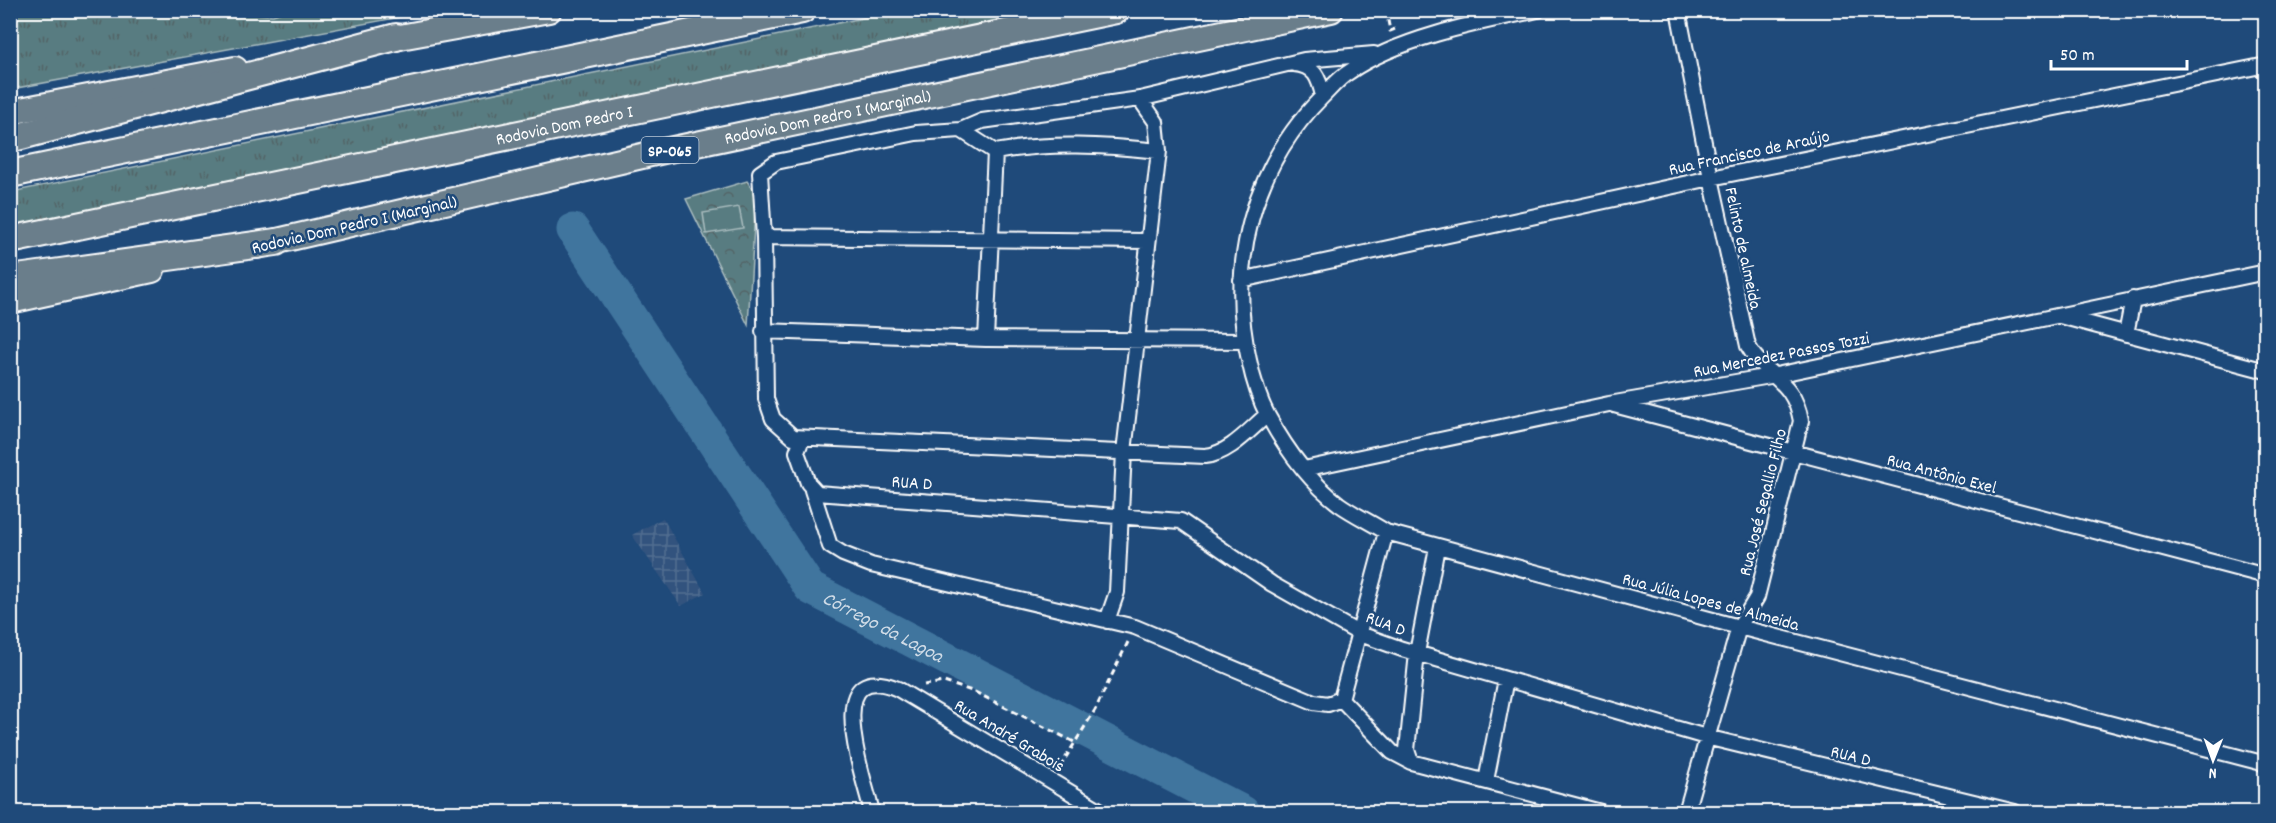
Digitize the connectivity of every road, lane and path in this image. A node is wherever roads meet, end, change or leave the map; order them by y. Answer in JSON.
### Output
{"nodes":[{"id":1,"x":549,"y":10,"type":"edge"},
{"id":2,"x":802,"y":10,"type":"edge"},
{"id":3,"x":1116,"y":10,"type":"edge"},
{"id":4,"x":1331,"y":10,"type":"edge"},
{"id":5,"x":1386,"y":10,"type":"edge"},
{"id":6,"x":1538,"y":10,"type":"edge"},
{"id":7,"x":1678,"y":10,"type":"edge"},
{"id":8,"x":1390,"y":31,"type":"dead end"},
{"id":9,"x":396,"y":38,"type":"junction"},
{"id":10,"x":1378,"y":54,"type":"junction"},
{"id":11,"x":1289,"y":63,"type":"junction"},
{"id":12,"x":2265,"y":65,"type":"edge"},
{"id":13,"x":1323,"y":96,"type":"junction"},
{"id":14,"x":1140,"y":99,"type":"junction"},
{"id":15,"x":10,"y":112,"type":"edge"},
{"id":16,"x":961,"y":130,"type":"junction"},
{"id":17,"x":10,"y":139,"type":"edge"},
{"id":18,"x":1159,"y":151,"type":"junction"},
{"id":19,"x":994,"y":152,"type":"junction"},
{"id":20,"x":10,"y":174,"type":"edge"},
{"id":21,"x":1711,"y":178,"type":"junction"},
{"id":22,"x":764,"y":237,"type":"junction"},
{"id":23,"x":10,"y":240,"type":"edge"},
{"id":24,"x":1147,"y":240,"type":"junction"},
{"id":25,"x":990,"y":241,"type":"junction"},
{"id":26,"x":276,"y":242,"type":"junction"},
{"id":27,"x":2265,"y":272,"type":"edge"},
{"id":28,"x":10,"y":279,"type":"edge"},
{"id":29,"x":1241,"y":280,"type":"junction"},
{"id":30,"x":2133,"y":299,"type":"junction"},
{"id":31,"x":10,"y":301,"type":"edge"},
{"id":32,"x":2055,"y":315,"type":"junction"},
{"id":33,"x":763,"y":331,"type":"junction"},
{"id":34,"x":2126,"y":334,"type":"junction"},
{"id":35,"x":986,"y":339,"type":"junction"},
{"id":36,"x":1245,"y":341,"type":"junction"},
{"id":37,"x":1137,"y":342,"type":"junction"},
{"id":38,"x":2265,"y":371,"type":"edge"},
{"id":39,"x":1776,"y":375,"type":"junction"},
{"id":40,"x":1609,"y":404,"type":"junction"},
{"id":41,"x":1267,"y":415,"type":"junction"},
{"id":42,"x":802,"y":439,"type":"junction"},
{"id":43,"x":1124,"y":452,"type":"junction"},
{"id":44,"x":1794,"y":453,"type":"junction"},
{"id":45,"x":1304,"y":469,"type":"junction"},
{"id":46,"x":812,"y":490,"type":"junction"},
{"id":47,"x":1122,"y":515,"type":"junction"},
{"id":48,"x":1386,"y":532,"type":"junction"},
{"id":49,"x":1437,"y":547,"type":"junction"},
{"id":50,"x":2265,"y":576,"type":"edge"},
{"id":51,"x":1107,"y":621,"type":"junction"},
{"id":52,"x":1136,"y":627,"type":"junction"},
{"id":53,"x":1739,"y":627,"type":"junction"},
{"id":54,"x":1360,"y":634,"type":"junction"},
{"id":55,"x":1417,"y":653,"type":"junction"},
{"id":56,"x":1506,"y":679,"type":"junction"},
{"id":57,"x":898,"y":689,"type":"junction"},
{"id":58,"x":1341,"y":699,"type":"junction"},
{"id":59,"x":1706,"y":737,"type":"junction"},
{"id":60,"x":1077,"y":741,"type":"junction"},
{"id":61,"x":1411,"y":762,"type":"junction"},
{"id":62,"x":2265,"y":764,"type":"edge"},
{"id":63,"x":1050,"y":780,"type":"junction"},
{"id":64,"x":1486,"y":782,"type":"junction"},
{"id":65,"x":1102,"y":812,"type":"edge"},
{"id":66,"x":872,"y":813,"type":"edge"},
{"id":67,"x":1601,"y":813,"type":"edge"},
{"id":68,"x":1686,"y":813,"type":"edge"},
{"id":69,"x":2015,"y":813,"type":"edge"}],
"edges":[{"from":1,"to":9,"type":"highway"},
{"from":2,"to":20,"type":"highway"},
{"from":3,"to":23,"type":"highway","name":"Rodovia Dom Pedro I","number":"SP-065"},
{"from":4,"to":26,"type":"highway","name":"Rodovia Dom Pedro I (Marginal)","number":"SP-065"},
{"from":5,"to":8,"type":"path"},
{"from":6,"to":10,"type":"street"},
{"from":7,"to":21,"type":"street","name":"Felinto de almeida"},
{"from":9,"to":15,"type":"highway"},
{"from":9,"to":17,"type":"highway"},
{"from":10,"to":11,"type":"street"},
{"from":10,"to":13,"type":"street","name":"Rua Júlia Lopes de Almeida"},
{"from":11,"to":13,"type":"street"},
{"from":11,"to":14,"type":"street"},
{"from":12,"to":21,"type":"street","name":"Rua Francisco de Araújo"},
{"from":13,"to":29,"type":"street","name":"Rua Júlia Lopes de Almeida"},
{"from":14,"to":16,"type":"street"},
{"from":14,"to":18,"type":"street"},
{"from":16,"to":19,"type":"street"},
{"from":16,"to":22,"type":"street"},
{"from":18,"to":19,"type":"street"},
{"from":18,"to":24,"type":"street"},
{"from":19,"to":25,"type":"street"},
{"from":21,"to":29,"type":"street","name":"Rua Francisco de Araújo"},
{"from":21,"to":39,"type":"street","name":"Felinto de almeida"},
{"from":22,"to":25,"type":"street"},
{"from":22,"to":33,"type":"street"},
{"from":24,"to":25,"type":"street"},
{"from":24,"to":37,"type":"street"},
{"from":25,"to":35,"type":"street"},
{"from":26,"to":28,"type":"highway"},
{"from":26,"to":31,"type":"highway","name":"Rodovia Dom Pedro I (Marginal)","number":"SP-065"},
{"from":27,"to":30,"type":"street","name":"Rua Mercedez Passos Tozzi"},
{"from":29,"to":36,"type":"street","name":"Rua Júlia Lopes de Almeida"},
{"from":30,"to":32,"type":"street","name":"Rua Mercedez Passos Tozzi"},
{"from":30,"to":34,"type":"street"},
{"from":32,"to":34,"type":"street"},
{"from":32,"to":39,"type":"street","name":"Rua Mercedez Passos Tozzi"},
{"from":33,"to":35,"type":"street"},
{"from":33,"to":42,"type":"street"},
{"from":34,"to":38,"type":"street"},
{"from":35,"to":37,"type":"street"},
{"from":36,"to":37,"type":"street"},
{"from":36,"to":41,"type":"street","name":"Rua Júlia Lopes de Almeida"},
{"from":37,"to":43,"type":"street"},
{"from":39,"to":40,"type":"street","name":"Rua Mercedez Passos Tozzi"},
{"from":39,"to":44,"type":"street","name":"Rua José Segallio Filho"},
{"from":40,"to":44,"type":"street","name":"Rua Antônio Exel"},
{"from":40,"to":45,"type":"street","name":"Rua Mercedez Passos Tozzi"},
{"from":41,"to":43,"type":"street"},
{"from":41,"to":45,"type":"street","name":"Rua Júlia Lopes de Almeida"},
{"from":42,"to":43,"type":"street"},
{"from":42,"to":46,"type":"street"},
{"from":43,"to":47,"type":"street"},
{"from":44,"to":50,"type":"street","name":"Rua Antônio Exel"},
{"from":44,"to":53,"type":"street","name":"Rua José Segallio Filho"},
{"from":45,"to":48,"type":"street","name":"Rua Júlia Lopes de Almeida"},
{"from":46,"to":47,"type":"street","name":"RUA D"},
{"from":46,"to":51,"type":"street"},
{"from":47,"to":51,"type":"street"},
{"from":47,"to":54,"type":"street","name":"RUA D"},
{"from":48,"to":49,"type":"street","name":"Rua Júlia Lopes de Almeida"},
{"from":48,"to":54,"type":"street"},
{"from":49,"to":53,"type":"street","name":"Rua Júlia Lopes de Almeida"},
{"from":49,"to":55,"type":"street"},
{"from":51,"to":52,"type":"street"},
{"from":52,"to":58,"type":"street"},
{"from":52,"to":60,"type":"path"},
{"from":53,"to":59,"type":"street","name":"Rua José Segallio Filho"},
{"from":53,"to":62,"type":"street","name":"Rua Júlia Lopes de Almeida"},
{"from":54,"to":55,"type":"street","name":"RUA D"},
{"from":54,"to":58,"type":"street"},
{"from":55,"to":56,"type":"street","name":"RUA D"},
{"from":55,"to":61,"type":"street"},
{"from":56,"to":59,"type":"street","name":"RUA D"},
{"from":56,"to":64,"type":"street"},
{"from":57,"to":60,"type":"path"},
{"from":57,"to":63,"type":"street","name":"Rua André Grabois"},
{"from":57,"to":66,"type":"street","name":"Rua André Grabois"},
{"from":58,"to":61,"type":"street"},
{"from":59,"to":68,"type":"street","name":"Rua José Segallio Filho"},
{"from":59,"to":69,"type":"street","name":"RUA D"},
{"from":60,"to":63,"type":"path"},
{"from":61,"to":64,"type":"street"},
{"from":63,"to":65,"type":"street","name":"Rua André Grabois"},
{"from":64,"to":67,"type":"street"}]}
